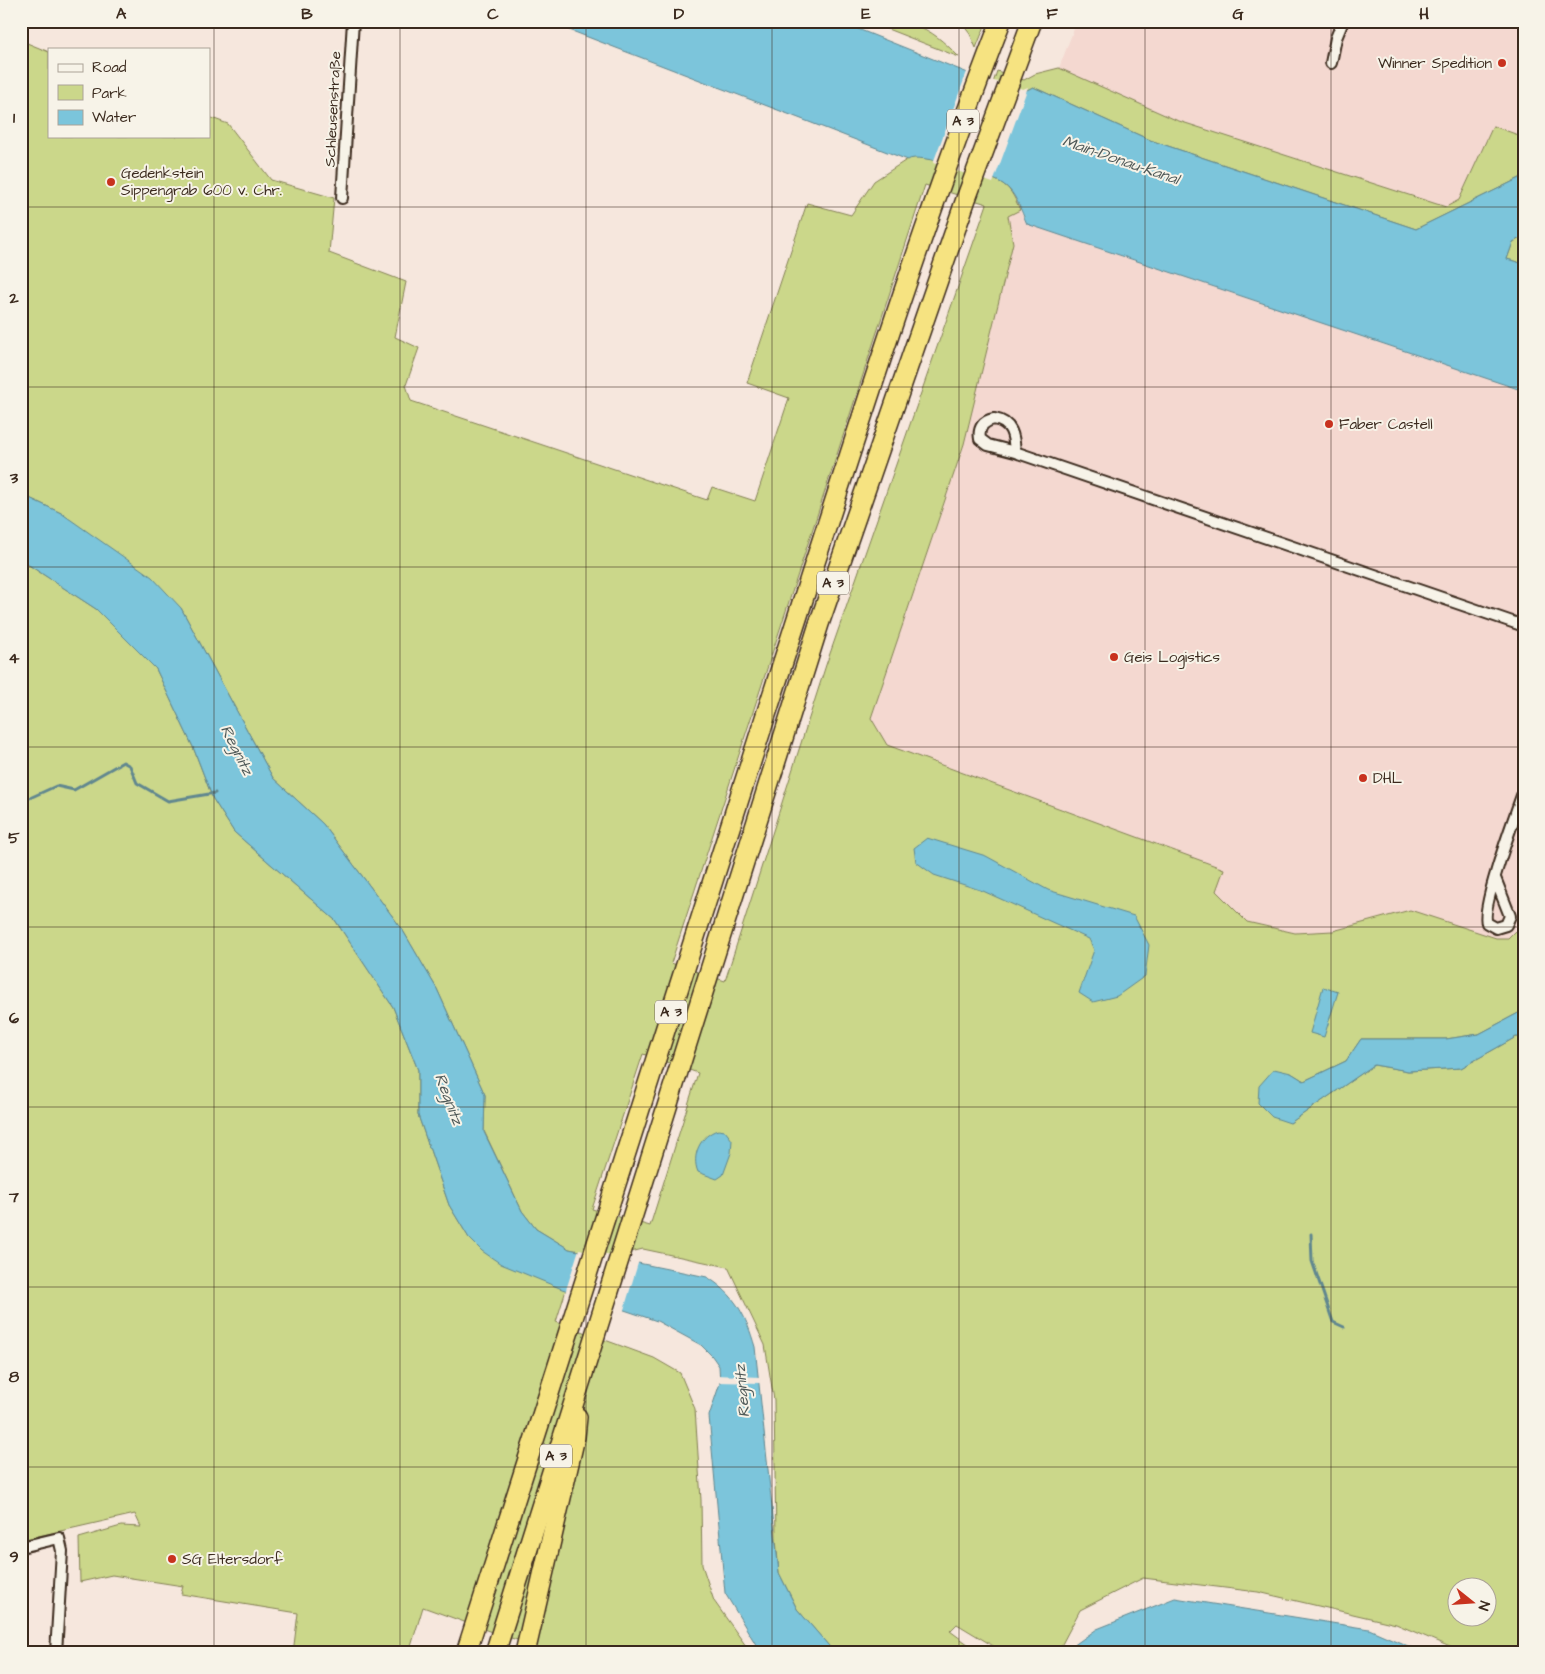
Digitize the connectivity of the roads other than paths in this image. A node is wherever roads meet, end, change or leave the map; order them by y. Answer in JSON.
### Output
{"nodes":[{"id":1,"x":353,"y":21,"type":"edge"},
{"id":2,"x":1001,"y":21,"type":"edge"},
{"id":3,"x":1032,"y":21,"type":"edge"},
{"id":4,"x":1344,"y":21,"type":"edge"},
{"id":5,"x":1331,"y":64,"type":"dead end"},
{"id":6,"x":342,"y":198,"type":"dead end"},
{"id":7,"x":1015,"y":452,"type":"dead end"},
{"id":8,"x":1524,"y":626,"type":"edge"},
{"id":9,"x":1524,"y":790,"type":"edge"},
{"id":10,"x":1495,"y":878,"type":"dead end"},
{"id":11,"x":585,"y":1363,"type":"junction"},
{"id":12,"x":21,"y":1547,"type":"edge"},
{"id":13,"x":537,"y":1552,"type":"junction"},
{"id":14,"x":56,"y":1653,"type":"edge"},
{"id":15,"x":466,"y":1653,"type":"edge"},
{"id":16,"x":495,"y":1653,"type":"edge"},
{"id":17,"x":503,"y":1653,"type":"edge"},
{"id":18,"x":525,"y":1653,"type":"edge"}],
"edges":[{"from":1,"to":6,"type":"street","name":"Schleusenstraße"},
{"from":2,"to":15,"type":"highway","number":"A 3"},
{"from":3,"to":11,"type":"highway","number":"A 3"},
{"from":4,"to":5,"type":"street"},
{"from":7,"to":8,"type":"street"},
{"from":9,"to":10,"type":"street"},
{"from":11,"to":13,"type":"highway","number":"A 3"},
{"from":11,"to":13,"type":"highway"},
{"from":12,"to":14,"type":"street"},
{"from":13,"to":16,"type":"highway","number":"A 3"},
{"from":13,"to":17,"type":"highway","number":"A 3"},
{"from":13,"to":18,"type":"highway","number":"A 3"}]}
